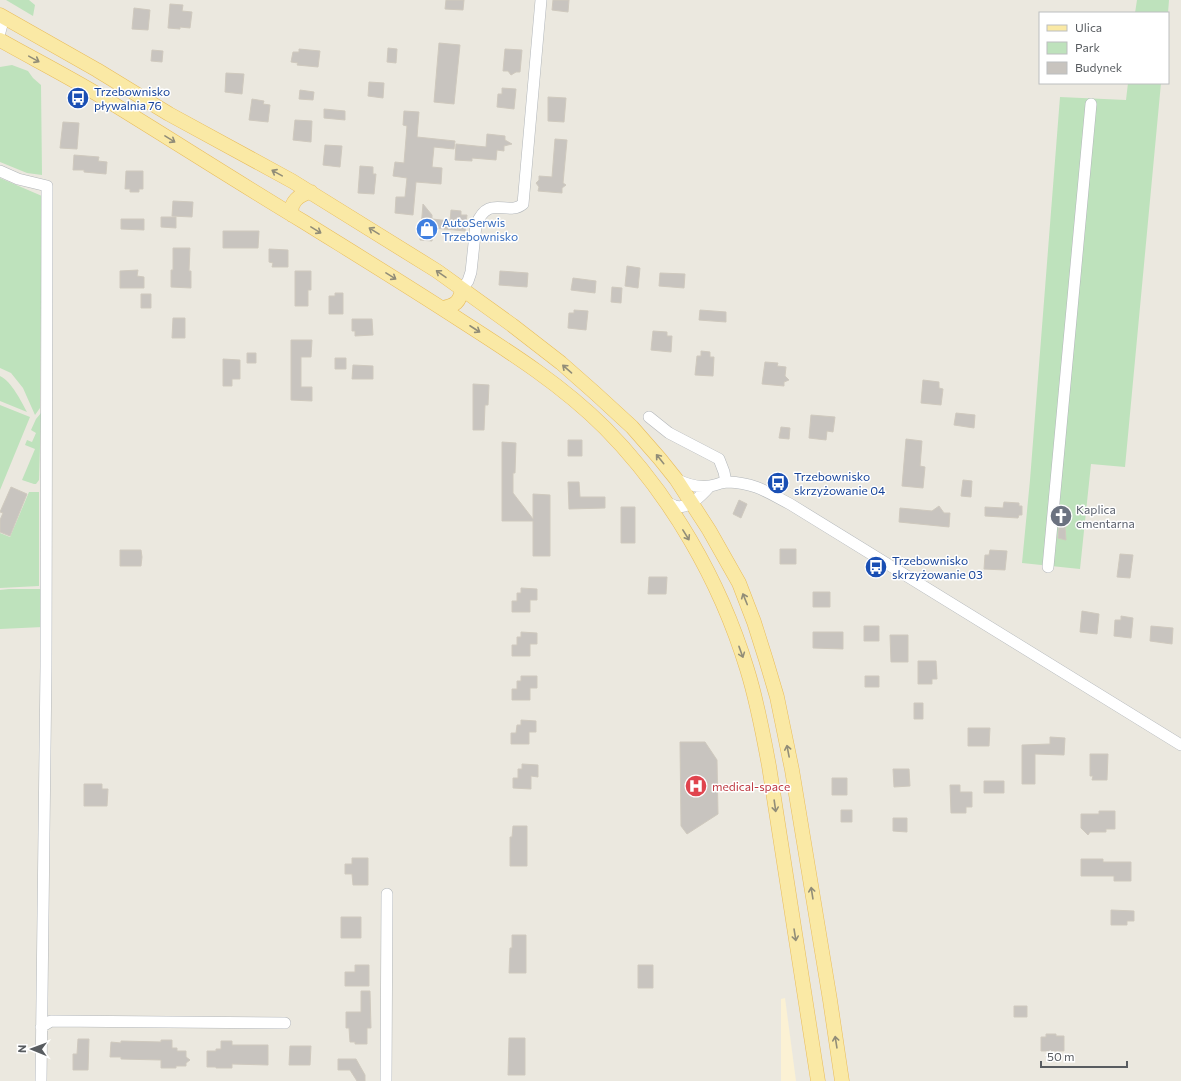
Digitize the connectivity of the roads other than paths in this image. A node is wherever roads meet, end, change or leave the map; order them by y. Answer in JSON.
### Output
{"nodes":[{"id":1,"x":542,"y":0,"type":"edge"},
{"id":2,"x":1,"y":17,"type":"edge"},
{"id":3,"x":0,"y":32,"type":"edge"},
{"id":4,"x":0,"y":40,"type":"edge"},
{"id":5,"x":1091,"y":104,"type":"dead end"},
{"id":6,"x":0,"y":171,"type":"edge"},
{"id":7,"x":311,"y":192,"type":"junction"},
{"id":8,"x":292,"y":215,"type":"junction"},
{"id":9,"x":462,"y":289,"type":"junction"},
{"id":10,"x":442,"y":308,"type":"junction"},
{"id":11,"x":649,"y":417,"type":"dead end"},
{"id":12,"x":676,"y":480,"type":"junction"},
{"id":13,"x":726,"y":482,"type":"junction"},
{"id":14,"x":710,"y":486,"type":"junction"},
{"id":15,"x":666,"y":502,"type":"junction"},
{"id":16,"x":692,"y":502,"type":"junction"},
{"id":17,"x":1048,"y":567,"type":"dead end"},
{"id":18,"x":1181,"y":745,"type":"edge"},
{"id":19,"x":387,"y":894,"type":"dead end"},
{"id":20,"x":285,"y":1023,"type":"dead end"},
{"id":21,"x":41,"y":1027,"type":"junction"},
{"id":22,"x":41,"y":1081,"type":"edge"},
{"id":23,"x":386,"y":1081,"type":"edge"},
{"id":24,"x":818,"y":1081,"type":"edge"},
{"id":25,"x":842,"y":1081,"type":"edge"}],
"edges":[{"from":1,"to":9,"type":"street"},
{"from":2,"to":3,"type":"street"},
{"from":7,"to":2,"type":"main road","one_way":true},
{"from":4,"to":8,"type":"main road","one_way":true},
{"from":5,"to":17,"type":"street"},
{"from":6,"to":21,"type":"street"},
{"from":7,"to":8,"type":"main road"},
{"from":9,"to":7,"type":"main road","one_way":true},
{"from":8,"to":10,"type":"main road","one_way":true},
{"from":9,"to":10,"type":"main road"},
{"from":12,"to":9,"type":"main road","one_way":true},
{"from":10,"to":15,"type":"main road","one_way":true},
{"from":11,"to":13,"type":"street"},
{"from":12,"to":14,"type":"street"},
{"from":12,"to":16,"type":"main road"},
{"from":13,"to":14,"type":"street"},
{"from":13,"to":18,"type":"street"},
{"from":14,"to":16,"type":"street"},
{"from":15,"to":16,"type":"street"},
{"from":15,"to":24,"type":"main road","one_way":true},
{"from":25,"to":16,"type":"main road","one_way":true},
{"from":19,"to":23,"type":"street"},
{"from":20,"to":21,"type":"street"},
{"from":21,"to":22,"type":"street"}]}
